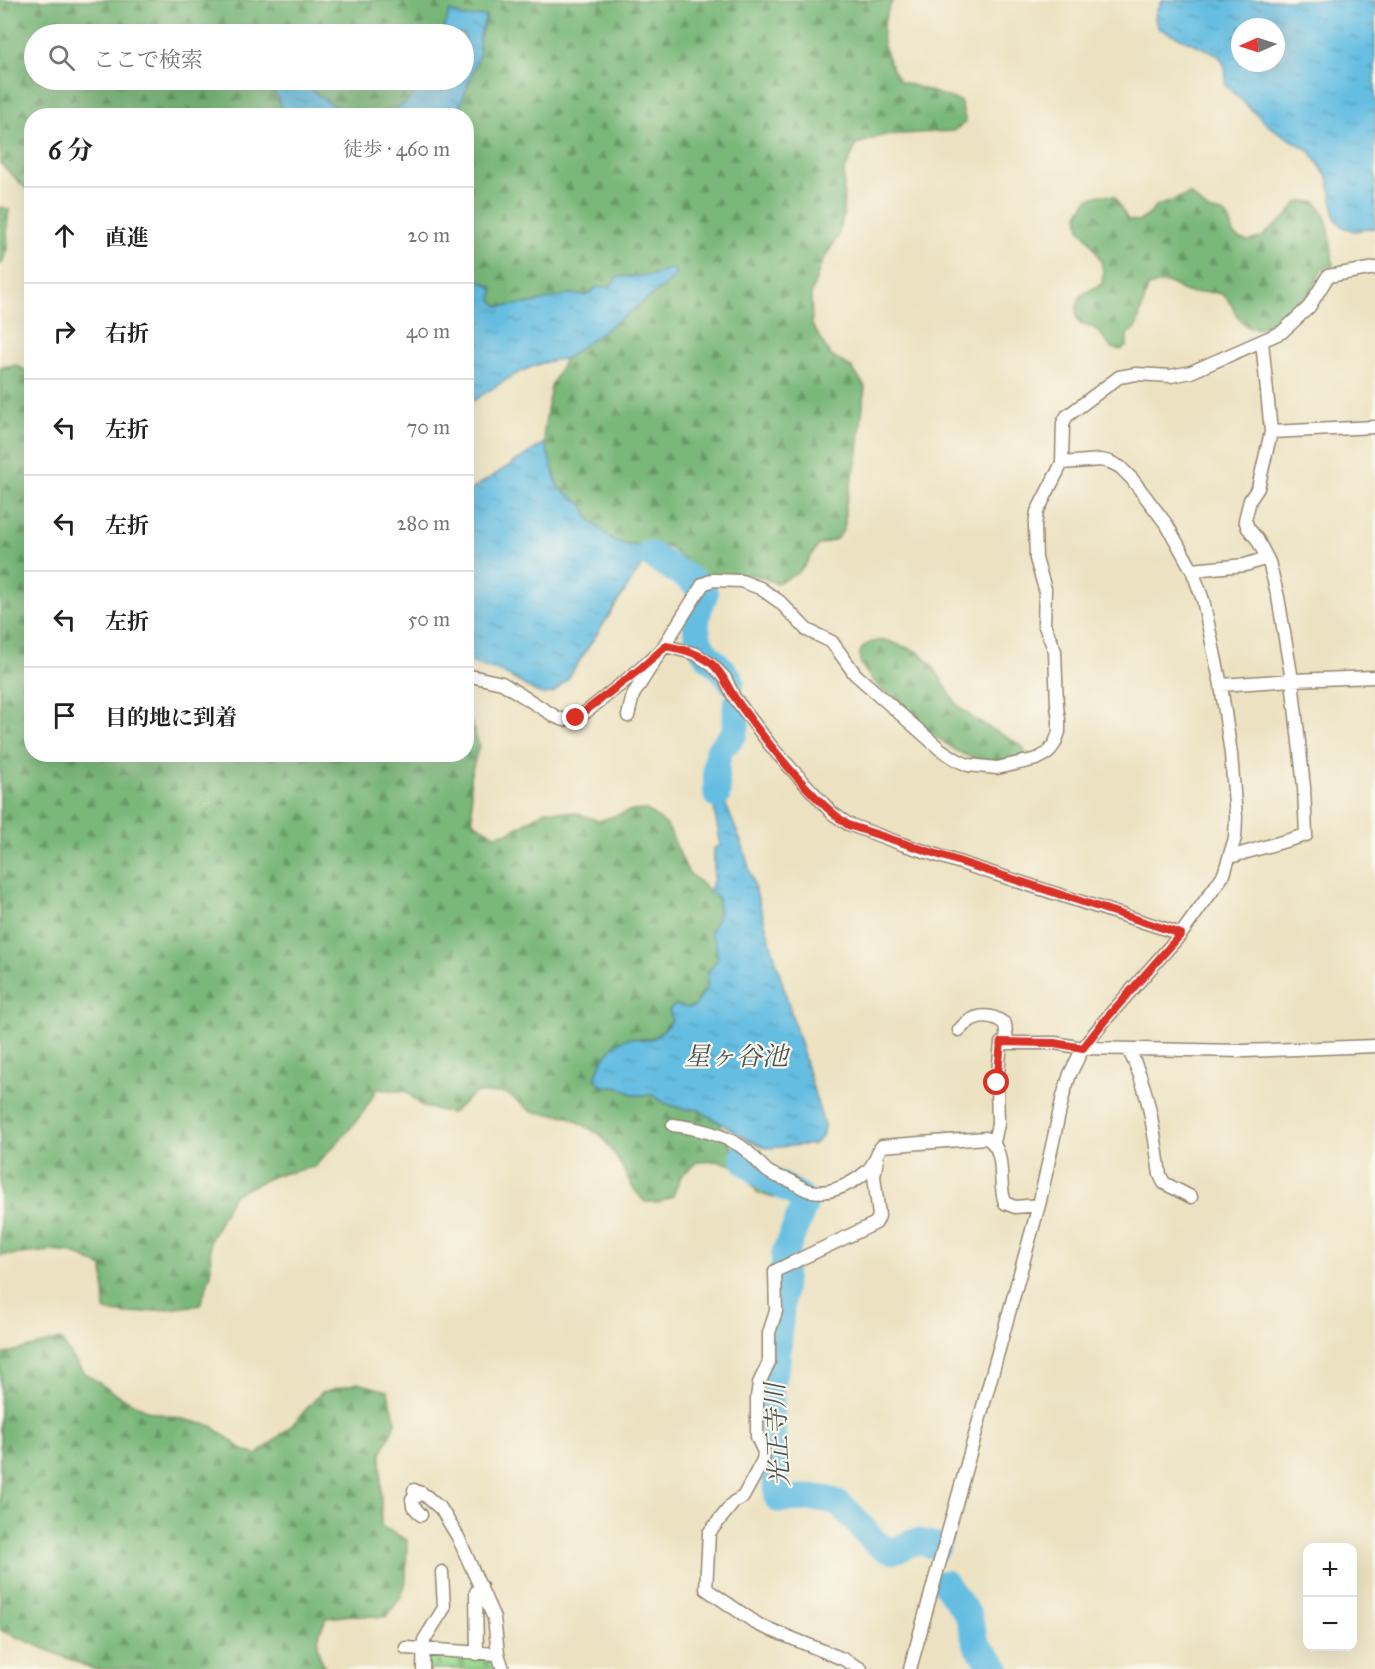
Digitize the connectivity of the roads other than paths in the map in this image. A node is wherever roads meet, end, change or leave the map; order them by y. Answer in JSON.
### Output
{"nodes":[{"id":1,"x":1375,"y":268,"type":"edge"},
{"id":2,"x":1262,"y":341,"type":"junction"},
{"id":3,"x":1375,"y":427,"type":"edge"},
{"id":4,"x":1271,"y":432,"type":"junction"},
{"id":5,"x":1062,"y":463,"type":"junction"},
{"id":6,"x":1267,"y":558,"type":"junction"},
{"id":7,"x":1192,"y":570,"type":"junction"},
{"id":8,"x":666,"y":646,"type":"junction"},
{"id":9,"x":474,"y":677,"type":"edge"},
{"id":10,"x":1375,"y":677,"type":"edge"},
{"id":11,"x":1292,"y":680,"type":"junction"},
{"id":12,"x":1221,"y":685,"type":"junction"},
{"id":13,"x":628,"y":716,"type":"dead end"},
{"id":14,"x":1230,"y":857,"type":"junction"},
{"id":15,"x":1181,"y":934,"type":"junction"},
{"id":16,"x":959,"y":1030,"type":"dead end"},
{"id":17,"x":1007,"y":1041,"type":"junction"},
{"id":18,"x":1375,"y":1046,"type":"edge"},
{"id":19,"x":1083,"y":1048,"type":"junction"},
{"id":20,"x":1128,"y":1049,"type":"junction"},
{"id":21,"x":674,"y":1125,"type":"dead end"},
{"id":22,"x":994,"y":1142,"type":"junction"},
{"id":23,"x":877,"y":1160,"type":"junction"},
{"id":24,"x":1191,"y":1197,"type":"dead end"},
{"id":25,"x":1040,"y":1205,"type":"junction"},
{"id":26,"x":421,"y":1515,"type":"dead end"},
{"id":27,"x":442,"y":1572,"type":"dead end"},
{"id":28,"x":481,"y":1586,"type":"junction"},
{"id":29,"x":406,"y":1648,"type":"dead end"},
{"id":30,"x":423,"y":1649,"type":"junction"},
{"id":31,"x":477,"y":1654,"type":"junction"},
{"id":32,"x":498,"y":1654,"type":"junction"},
{"id":33,"x":423,"y":1669,"type":"edge"},
{"id":34,"x":503,"y":1669,"type":"edge"},
{"id":35,"x":861,"y":1669,"type":"edge"},
{"id":36,"x":910,"y":1669,"type":"edge"}],
"edges":[{"from":1,"to":2,"type":"street"},
{"from":2,"to":4,"type":"street"},
{"from":2,"to":5,"type":"street"},
{"from":3,"to":4,"type":"street"},
{"from":4,"to":6,"type":"street"},
{"from":5,"to":7,"type":"street"},
{"from":5,"to":8,"type":"street"},
{"from":6,"to":7,"type":"street"},
{"from":6,"to":11,"type":"street"},
{"from":7,"to":12,"type":"street"},
{"from":8,"to":9,"type":"street"},
{"from":8,"to":13,"type":"street"},
{"from":8,"to":15,"type":"street"},
{"from":10,"to":11,"type":"street"},
{"from":11,"to":12,"type":"street"},
{"from":11,"to":14,"type":"street"},
{"from":12,"to":14,"type":"street"},
{"from":14,"to":15,"type":"street"},
{"from":15,"to":19,"type":"street"},
{"from":16,"to":17,"type":"street"},
{"from":17,"to":19,"type":"street"},
{"from":17,"to":22,"type":"street"},
{"from":18,"to":20,"type":"street"},
{"from":19,"to":20,"type":"street"},
{"from":19,"to":25,"type":"street"},
{"from":20,"to":24,"type":"street"},
{"from":21,"to":23,"type":"street"},
{"from":22,"to":23,"type":"street"},
{"from":22,"to":25,"type":"street"},
{"from":23,"to":35,"type":"street"},
{"from":25,"to":36,"type":"street"},
{"from":26,"to":28,"type":"street"},
{"from":27,"to":30,"type":"street"},
{"from":28,"to":31,"type":"street"},
{"from":28,"to":32,"type":"street"},
{"from":29,"to":30,"type":"street"},
{"from":30,"to":31,"type":"street"},
{"from":30,"to":33,"type":"street"},
{"from":31,"to":32,"type":"street"},
{"from":32,"to":34,"type":"street"}]}
